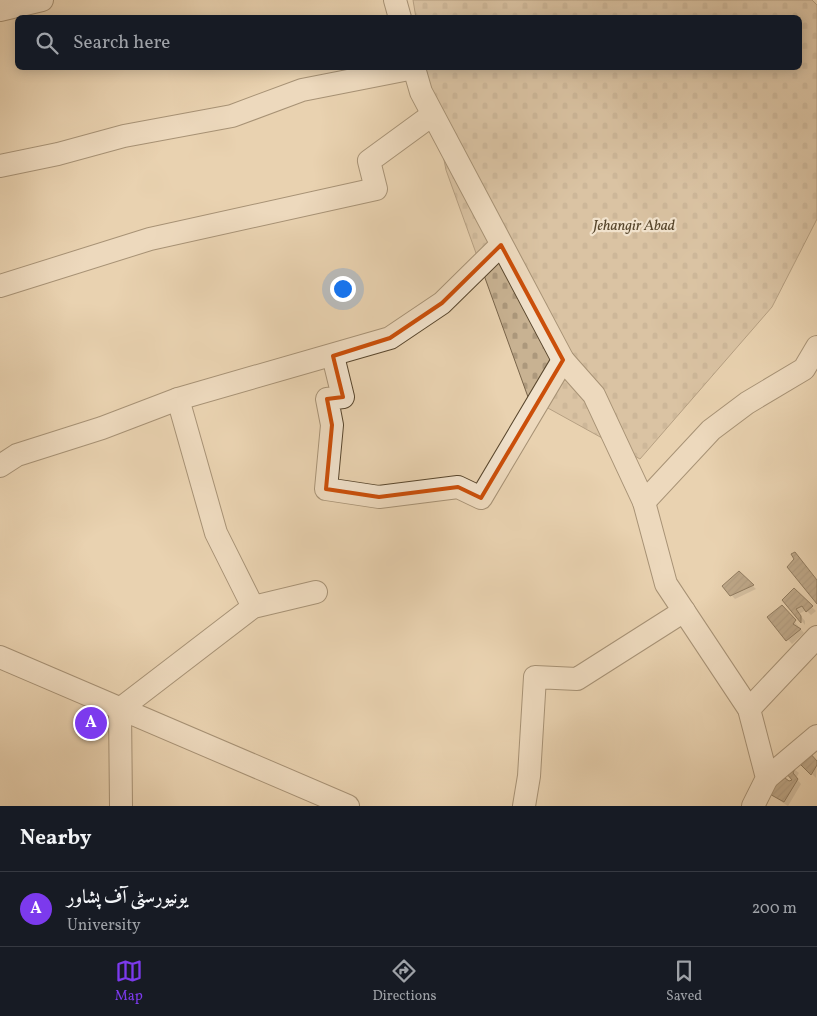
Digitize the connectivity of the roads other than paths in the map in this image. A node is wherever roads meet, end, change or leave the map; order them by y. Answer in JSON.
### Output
{"nodes":[{"id":1,"x":395,"y":0,"type":"edge"},
{"id":2,"x":28,"y":2,"type":"edge"},
{"id":3,"x":0,"y":10,"type":"edge"},
{"id":4,"x":399,"y":15,"type":"edge"},
{"id":5,"x":404,"y":70,"type":"edge"},
{"id":6,"x":415,"y":70,"type":"edge"},
{"id":7,"x":432,"y":114,"type":"junction"},
{"id":8,"x":0,"y":166,"type":"edge"},
{"id":9,"x":501,"y":245,"type":"junction"},
{"id":10,"x":0,"y":286,"type":"edge"},
{"id":11,"x":817,"y":347,"type":"edge"},
{"id":12,"x":333,"y":356,"type":"junction"},
{"id":13,"x":563,"y":360,"type":"junction"},
{"id":14,"x":178,"y":399,"type":"junction"},
{"id":15,"x":0,"y":466,"type":"edge"},
{"id":16,"x":644,"y":502,"type":"junction"},
{"id":17,"x":316,"y":592,"type":"dead end"},
{"id":18,"x":253,"y":607,"type":"junction"},
{"id":19,"x":684,"y":611,"type":"junction"},
{"id":20,"x":817,"y":637,"type":"edge"},
{"id":21,"x":0,"y":657,"type":"edge"},
{"id":22,"x":120,"y":708,"type":"junction"},
{"id":23,"x":749,"y":708,"type":"junction"},
{"id":24,"x":817,"y":736,"type":"edge"},
{"id":25,"x":767,"y":778,"type":"junction"},
{"id":26,"x":120,"y":806,"type":"edge"},
{"id":27,"x":348,"y":806,"type":"edge"},
{"id":28,"x":524,"y":806,"type":"edge"},
{"id":29,"x":753,"y":806,"type":"edge"}],
"edges":[{"from":1,"to":4,"type":"street"},
{"from":2,"to":3,"type":"street"},
{"from":5,"to":8,"type":"street"},
{"from":6,"to":7,"type":"street"},
{"from":7,"to":9,"type":"street"},
{"from":7,"to":10,"type":"street"},
{"from":9,"to":12,"type":"street"},
{"from":9,"to":13,"type":"street"},
{"from":11,"to":16,"type":"street"},
{"from":12,"to":13,"type":"street"},
{"from":12,"to":14,"type":"street"},
{"from":13,"to":16,"type":"street"},
{"from":14,"to":15,"type":"street"},
{"from":14,"to":18,"type":"street"},
{"from":16,"to":19,"type":"street"},
{"from":17,"to":18,"type":"street"},
{"from":18,"to":22,"type":"street"},
{"from":19,"to":23,"type":"street"},
{"from":19,"to":28,"type":"street"},
{"from":20,"to":23,"type":"street"},
{"from":21,"to":22,"type":"street"},
{"from":22,"to":26,"type":"street"},
{"from":22,"to":27,"type":"street"},
{"from":23,"to":25,"type":"street"},
{"from":24,"to":25,"type":"street"},
{"from":25,"to":29,"type":"street"}]}
